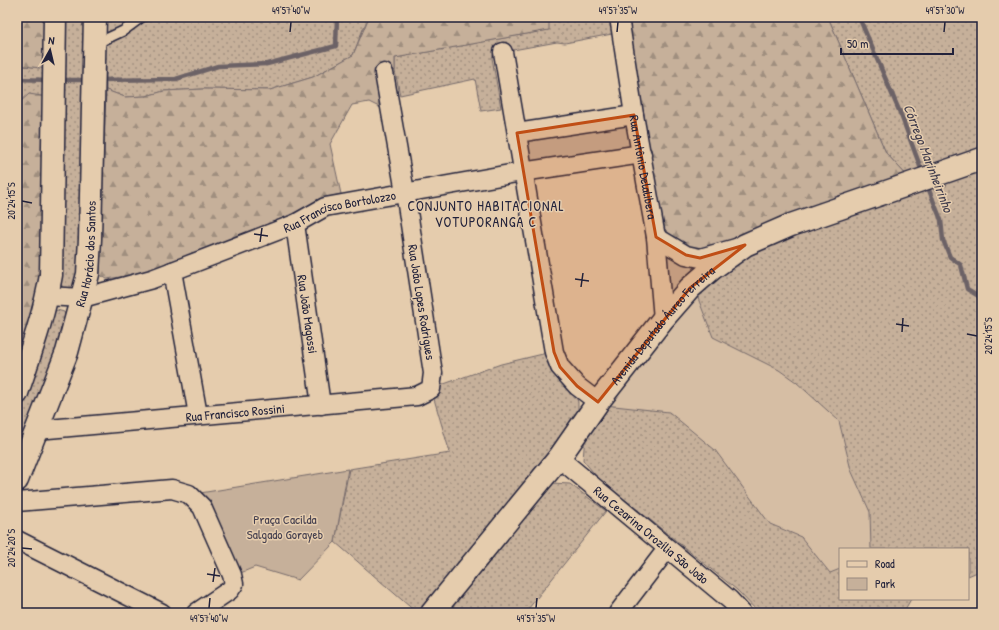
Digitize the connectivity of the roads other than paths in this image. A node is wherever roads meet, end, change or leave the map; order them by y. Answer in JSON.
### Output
{"nodes":[{"id":1,"x":55,"y":17,"type":"edge"},
{"id":2,"x":95,"y":17,"type":"edge"},
{"id":3,"x":142,"y":17,"type":"edge"},
{"id":4,"x":619,"y":17,"type":"edge"},
{"id":5,"x":95,"y":44,"type":"junction"},
{"id":6,"x":502,"y":52,"type":"dead end"},
{"id":7,"x":384,"y":73,"type":"dead end"},
{"id":8,"x":634,"y":114,"type":"junction"},
{"id":9,"x":516,"y":133,"type":"junction"},
{"id":10,"x":642,"y":154,"type":"junction"},
{"id":11,"x":982,"y":159,"type":"edge"},
{"id":12,"x":522,"y":172,"type":"junction"},
{"id":13,"x":405,"y":192,"type":"junction"},
{"id":14,"x":296,"y":224,"type":"junction"},
{"id":15,"x":656,"y":237,"type":"junction"},
{"id":16,"x":745,"y":245,"type":"junction"},
{"id":17,"x":172,"y":271,"type":"junction"},
{"id":18,"x":47,"y":296,"type":"junction"},
{"id":19,"x":82,"y":298,"type":"junction"},
{"id":20,"x":663,"y":319,"type":"junction"},
{"id":21,"x":431,"y":389,"type":"joint"},
{"id":22,"x":17,"y":393,"type":"edge"},
{"id":23,"x":598,"y":402,"type":"junction"},
{"id":24,"x":321,"y":405,"type":"junction"},
{"id":25,"x":198,"y":415,"type":"junction"},
{"id":26,"x":37,"y":430,"type":"junction"},
{"id":27,"x":559,"y":458,"type":"junction"},
{"id":28,"x":17,"y":480,"type":"edge"},
{"id":29,"x":17,"y":502,"type":"edge"},
{"id":30,"x":17,"y":540,"type":"edge"},
{"id":31,"x":668,"y":549,"type":"junction"},
{"id":32,"x":162,"y":613,"type":"edge"},
{"id":33,"x":196,"y":613,"type":"edge"},
{"id":34,"x":432,"y":613,"type":"edge"},
{"id":35,"x":618,"y":613,"type":"edge"},
{"id":36,"x":742,"y":613,"type":"edge"}],
"edges":[{"from":1,"to":18,"type":"main road"},
{"from":2,"to":5,"type":"main road","name":"Rua Horácio dos Santos"},
{"from":3,"to":5,"type":"lane"},
{"from":4,"to":8,"type":"street","name":"Rua Antônio Delalibera"},
{"from":5,"to":19,"type":"main road","name":"Rua Horácio dos Santos"},
{"from":6,"to":9,"type":"street"},
{"from":7,"to":13,"type":"street","name":"Rua João Lopes Rodrigues"},
{"from":8,"to":9,"type":"street"},
{"from":8,"to":10,"type":"street","name":"Rua Antônio Delalibera"},
{"from":9,"to":12,"type":"street"},
{"from":10,"to":12,"type":"street","name":"Rua Francisco Bortolozzo"},
{"from":10,"to":15,"type":"street","name":"Rua Antônio Delalibera"},
{"from":11,"to":16,"type":"main road","name":"Avenida Deputado Áureo Ferreira"},
{"from":12,"to":13,"type":"street","name":"Rua Francisco Bortolozzo"},
{"from":12,"to":23,"type":"street"},
{"from":13,"to":14,"type":"street","name":"Rua Francisco Bortolozzo"},
{"from":13,"to":21,"type":"street","name":"Rua João Lopes Rodrigues"},
{"from":14,"to":17,"type":"street","name":"Rua Francisco Bortolozzo"},
{"from":14,"to":24,"type":"street","name":"Rua João Magossi"},
{"from":15,"to":16,"type":"street"},
{"from":15,"to":20,"type":"street","name":"Rua Antônio Delalibera"},
{"from":16,"to":20,"type":"main road","name":"Avenida Deputado Áureo Ferreira"},
{"from":17,"to":19,"type":"street","name":"Rua Francisco Bortolozzo"},
{"from":17,"to":25,"type":"street"},
{"from":18,"to":19,"type":"street","name":"Rua Francisco Bortolozzo"},
{"from":18,"to":22,"type":"main road"},
{"from":19,"to":26,"type":"main road","name":"Rua Horácio dos Santos"},
{"from":20,"to":23,"type":"main road","name":"Avenida Deputado Áureo Ferreira"},
{"from":21,"to":24,"type":"street","name":"Rua Francisco Rossini"},
{"from":23,"to":27,"type":"main road","name":"Avenida Deputado Áureo Ferreira"},
{"from":24,"to":25,"type":"street","name":"Rua Francisco Rossini"},
{"from":25,"to":26,"type":"street","name":"Rua Francisco Rossini"},
{"from":26,"to":28,"type":"main road","name":"Rua Horácio dos Santos"},
{"from":27,"to":31,"type":"street","name":"Rua Cezarina Orozília São João"},
{"from":27,"to":34,"type":"main road","name":"Avenida Deputado Áureo Ferreira"},
{"from":29,"to":33,"type":"street"},
{"from":30,"to":32,"type":"street"},
{"from":31,"to":35,"type":"street"},
{"from":31,"to":36,"type":"street","name":"Rua Cezarina Orozília São João"}]}
